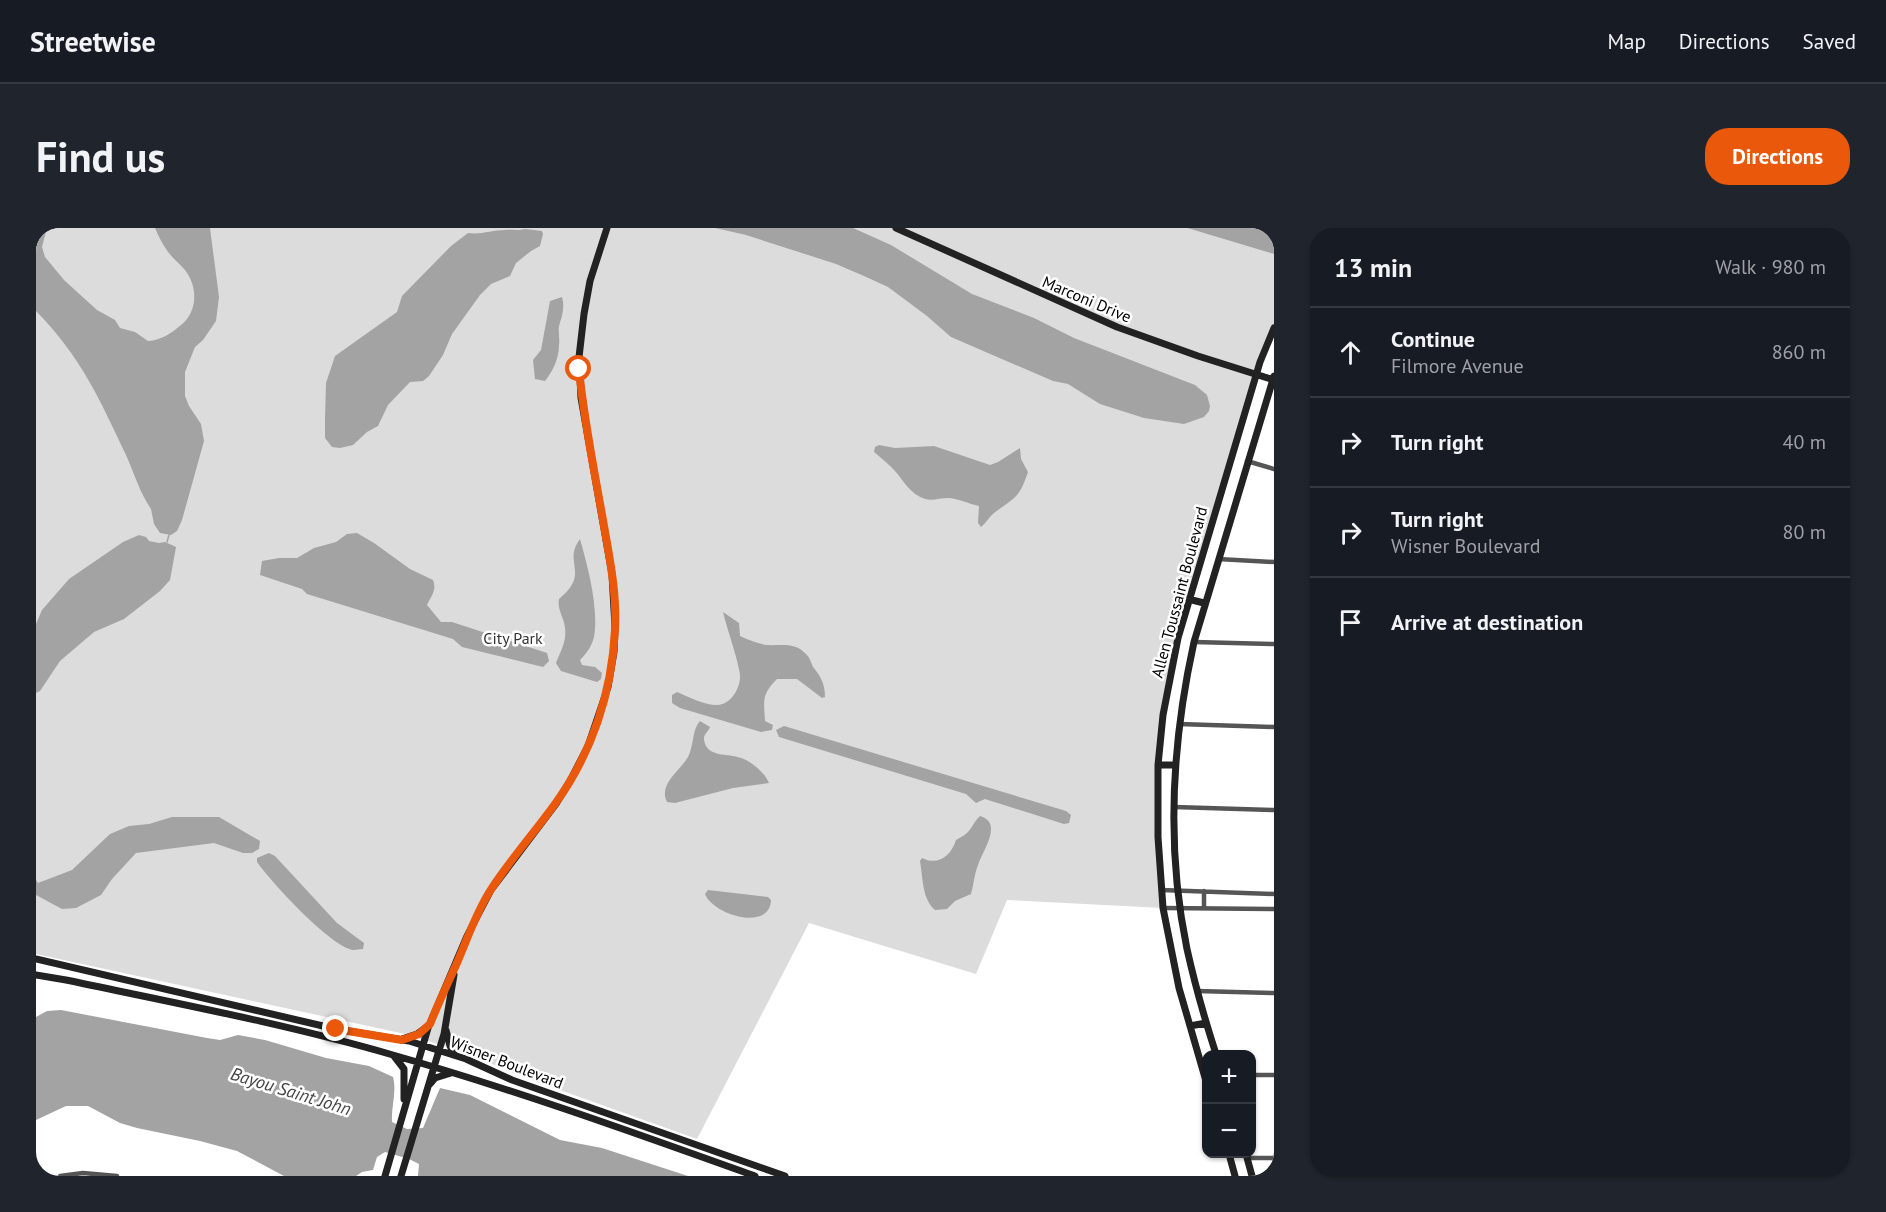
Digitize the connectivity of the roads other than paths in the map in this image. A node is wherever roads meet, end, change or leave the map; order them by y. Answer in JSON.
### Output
{"nodes":[{"id":1,"x":606,"y":228,"type":"edge"},
{"id":2,"x":896,"y":228,"type":"edge"},
{"id":3,"x":1274,"y":328,"type":"edge"},
{"id":4,"x":1256,"y":374,"type":"junction"},
{"id":5,"x":1274,"y":378,"type":"edge"},
{"id":6,"x":1242,"y":423,"type":"junction"},
{"id":7,"x":1258,"y":427,"type":"junction"},
{"id":8,"x":1247,"y":461,"type":"junction"},
{"id":9,"x":1274,"y":470,"type":"edge"},
{"id":10,"x":1218,"y":559,"type":"junction"},
{"id":11,"x":1274,"y":562,"type":"edge"},
{"id":12,"x":1188,"y":599,"type":"junction"},
{"id":13,"x":1204,"y":603,"type":"junction"},
{"id":14,"x":1194,"y":642,"type":"junction"},
{"id":15,"x":1274,"y":644,"type":"edge"},
{"id":16,"x":1179,"y":724,"type":"junction"},
{"id":17,"x":1274,"y":727,"type":"edge"},
{"id":18,"x":1158,"y":765,"type":"junction"},
{"id":19,"x":1175,"y":765,"type":"junction"},
{"id":20,"x":1174,"y":807,"type":"junction"},
{"id":21,"x":1274,"y":810,"type":"edge"},
{"id":22,"x":1161,"y":890,"type":"junction"},
{"id":23,"x":1178,"y":890,"type":"junction"},
{"id":24,"x":1204,"y":891,"type":"junction"},
{"id":25,"x":1274,"y":894,"type":"edge"},
{"id":26,"x":1180,"y":907,"type":"junction"},
{"id":27,"x":1204,"y":907,"type":"junction"},
{"id":28,"x":1163,"y":908,"type":"junction"},
{"id":29,"x":1274,"y":909,"type":"edge"},
{"id":30,"x":36,"y":959,"type":"edge"},
{"id":31,"x":457,"y":964,"type":"junction"},
{"id":32,"x":36,"y":975,"type":"edge"},
{"id":33,"x":46,"y":976,"type":"junction"},
{"id":34,"x":36,"y":983,"type":"edge"},
{"id":35,"x":1197,"y":991,"type":"junction"},
{"id":36,"x":1274,"y":993,"type":"edge"},
{"id":37,"x":1206,"y":1023,"type":"junction"},
{"id":38,"x":430,"y":1024,"type":"junction"},
{"id":39,"x":445,"y":1024,"type":"junction"},
{"id":40,"x":1190,"y":1026,"type":"junction"},
{"id":41,"x":402,"y":1040,"type":"junction"},
{"id":42,"x":423,"y":1046,"type":"junction"},
{"id":43,"x":439,"y":1050,"type":"junction"},
{"id":44,"x":1215,"y":1050,"type":"edge"},
{"id":45,"x":393,"y":1055,"type":"junction"},
{"id":46,"x":455,"y":1055,"type":"junction"},
{"id":47,"x":418,"y":1062,"type":"junction"},
{"id":48,"x":434,"y":1067,"type":"junction"},
{"id":49,"x":1202,"y":1067,"type":"edge"},
{"id":50,"x":453,"y":1072,"type":"junction"},
{"id":51,"x":1256,"y":1075,"type":"edge"},
{"id":52,"x":1274,"y":1075,"type":"edge"},
{"id":53,"x":428,"y":1086,"type":"junction"},
{"id":54,"x":403,"y":1111,"type":"junction"},
{"id":55,"x":1256,"y":1157,"type":"edge"},
{"id":56,"x":1230,"y":1158,"type":"edge"},
{"id":57,"x":1248,"y":1158,"type":"edge"},
{"id":58,"x":1274,"y":1158,"type":"edge"},
{"id":59,"x":60,"y":1176,"type":"edge"},
{"id":60,"x":117,"y":1176,"type":"edge"},
{"id":61,"x":385,"y":1176,"type":"edge"},
{"id":62,"x":401,"y":1176,"type":"edge"},
{"id":63,"x":755,"y":1176,"type":"edge"},
{"id":64,"x":785,"y":1176,"type":"edge"},
{"id":65,"x":1235,"y":1176,"type":"edge"},
{"id":66,"x":1252,"y":1176,"type":"edge"}],
"edges":[{"from":1,"to":31,"type":"street"},
{"from":2,"to":4,"type":"street","name":"Marconi Drive"},
{"from":3,"to":4,"type":"street","name":"Allen Toussaint Boulevard"},
{"from":4,"to":5,"type":"street","name":"Marconi Drive"},
{"from":4,"to":6,"type":"street","name":"Allen Toussaint Boulevard"},
{"from":5,"to":7,"type":"street","name":"Allen Toussaint Boulevard"},
{"from":6,"to":7,"type":"street"},
{"from":6,"to":12,"type":"street","name":"Allen Toussaint Boulevard"},
{"from":7,"to":8,"type":"street","name":"Allen Toussaint Boulevard"},
{"from":8,"to":9,"type":"street"},
{"from":8,"to":10,"type":"street","name":"Allen Toussaint Boulevard"},
{"from":10,"to":11,"type":"street"},
{"from":10,"to":13,"type":"street","name":"Allen Toussaint Boulevard"},
{"from":12,"to":13,"type":"street"},
{"from":12,"to":18,"type":"street","name":"Allen Toussaint Boulevard"},
{"from":13,"to":14,"type":"street","name":"Allen Toussaint Boulevard"},
{"from":14,"to":15,"type":"street"},
{"from":14,"to":16,"type":"street","name":"Allen Toussaint Boulevard"},
{"from":16,"to":17,"type":"street"},
{"from":16,"to":19,"type":"street","name":"Allen Toussaint Boulevard"},
{"from":18,"to":19,"type":"street"},
{"from":18,"to":22,"type":"street","name":"Allen Toussaint Boulevard"},
{"from":19,"to":20,"type":"street","name":"Allen Toussaint Boulevard"},
{"from":20,"to":21,"type":"street"},
{"from":20,"to":23,"type":"street","name":"Allen Toussaint Boulevard"},
{"from":22,"to":23,"type":"street"},
{"from":22,"to":28,"type":"street","name":"Allen Toussaint Boulevard"},
{"from":23,"to":24,"type":"street"},
{"from":23,"to":26,"type":"street","name":"Allen Toussaint Boulevard"},
{"from":24,"to":25,"type":"street"},
{"from":24,"to":27,"type":"street"},
{"from":26,"to":27,"type":"street"},
{"from":26,"to":28,"type":"street"},
{"from":26,"to":35,"type":"street","name":"Allen Toussaint Boulevard"},
{"from":27,"to":29,"type":"street"},
{"from":28,"to":40,"type":"street","name":"Allen Toussaint Boulevard"},
{"from":30,"to":41,"type":"street","name":"Wisner Boulevard"},
{"from":31,"to":38,"type":"street"},
{"from":31,"to":39,"type":"street"},
{"from":32,"to":33,"type":"street","name":"Wisner Boulevard"},
{"from":33,"to":34,"type":"street"},
{"from":33,"to":45,"type":"street","name":"Wisner Boulevard"},
{"from":35,"to":36,"type":"street"},
{"from":35,"to":37,"type":"street","name":"Allen Toussaint Boulevard"},
{"from":37,"to":40,"type":"street"},
{"from":37,"to":44,"type":"street","name":"Allen Toussaint Boulevard"},
{"from":38,"to":41,"type":"street"},
{"from":38,"to":42,"type":"street"},
{"from":39,"to":43,"type":"street"},
{"from":39,"to":46,"type":"street"},
{"from":40,"to":49,"type":"street","name":"Allen Toussaint Boulevard"},
{"from":41,"to":42,"type":"street","name":"Wisner Boulevard"},
{"from":42,"to":43,"type":"street","name":"Wisner Boulevard"},
{"from":42,"to":47,"type":"street"},
{"from":43,"to":46,"type":"street","name":"Wisner Boulevard"},
{"from":43,"to":48,"type":"street"},
{"from":45,"to":47,"type":"street","name":"Wisner Boulevard"},
{"from":45,"to":54,"type":"street"},
{"from":46,"to":64,"type":"street","name":"Wisner Boulevard"},
{"from":47,"to":48,"type":"street","name":"Wisner Boulevard"},
{"from":47,"to":54,"type":"street"},
{"from":48,"to":50,"type":"street","name":"Wisner Boulevard"},
{"from":48,"to":53,"type":"street"},
{"from":50,"to":53,"type":"street"},
{"from":50,"to":63,"type":"street","name":"Wisner Boulevard"},
{"from":51,"to":52,"type":"street"},
{"from":53,"to":62,"type":"street"},
{"from":54,"to":61,"type":"street"},
{"from":55,"to":58,"type":"street"},
{"from":56,"to":65,"type":"street"},
{"from":57,"to":66,"type":"street"},
{"from":59,"to":60,"type":"street"}]}
